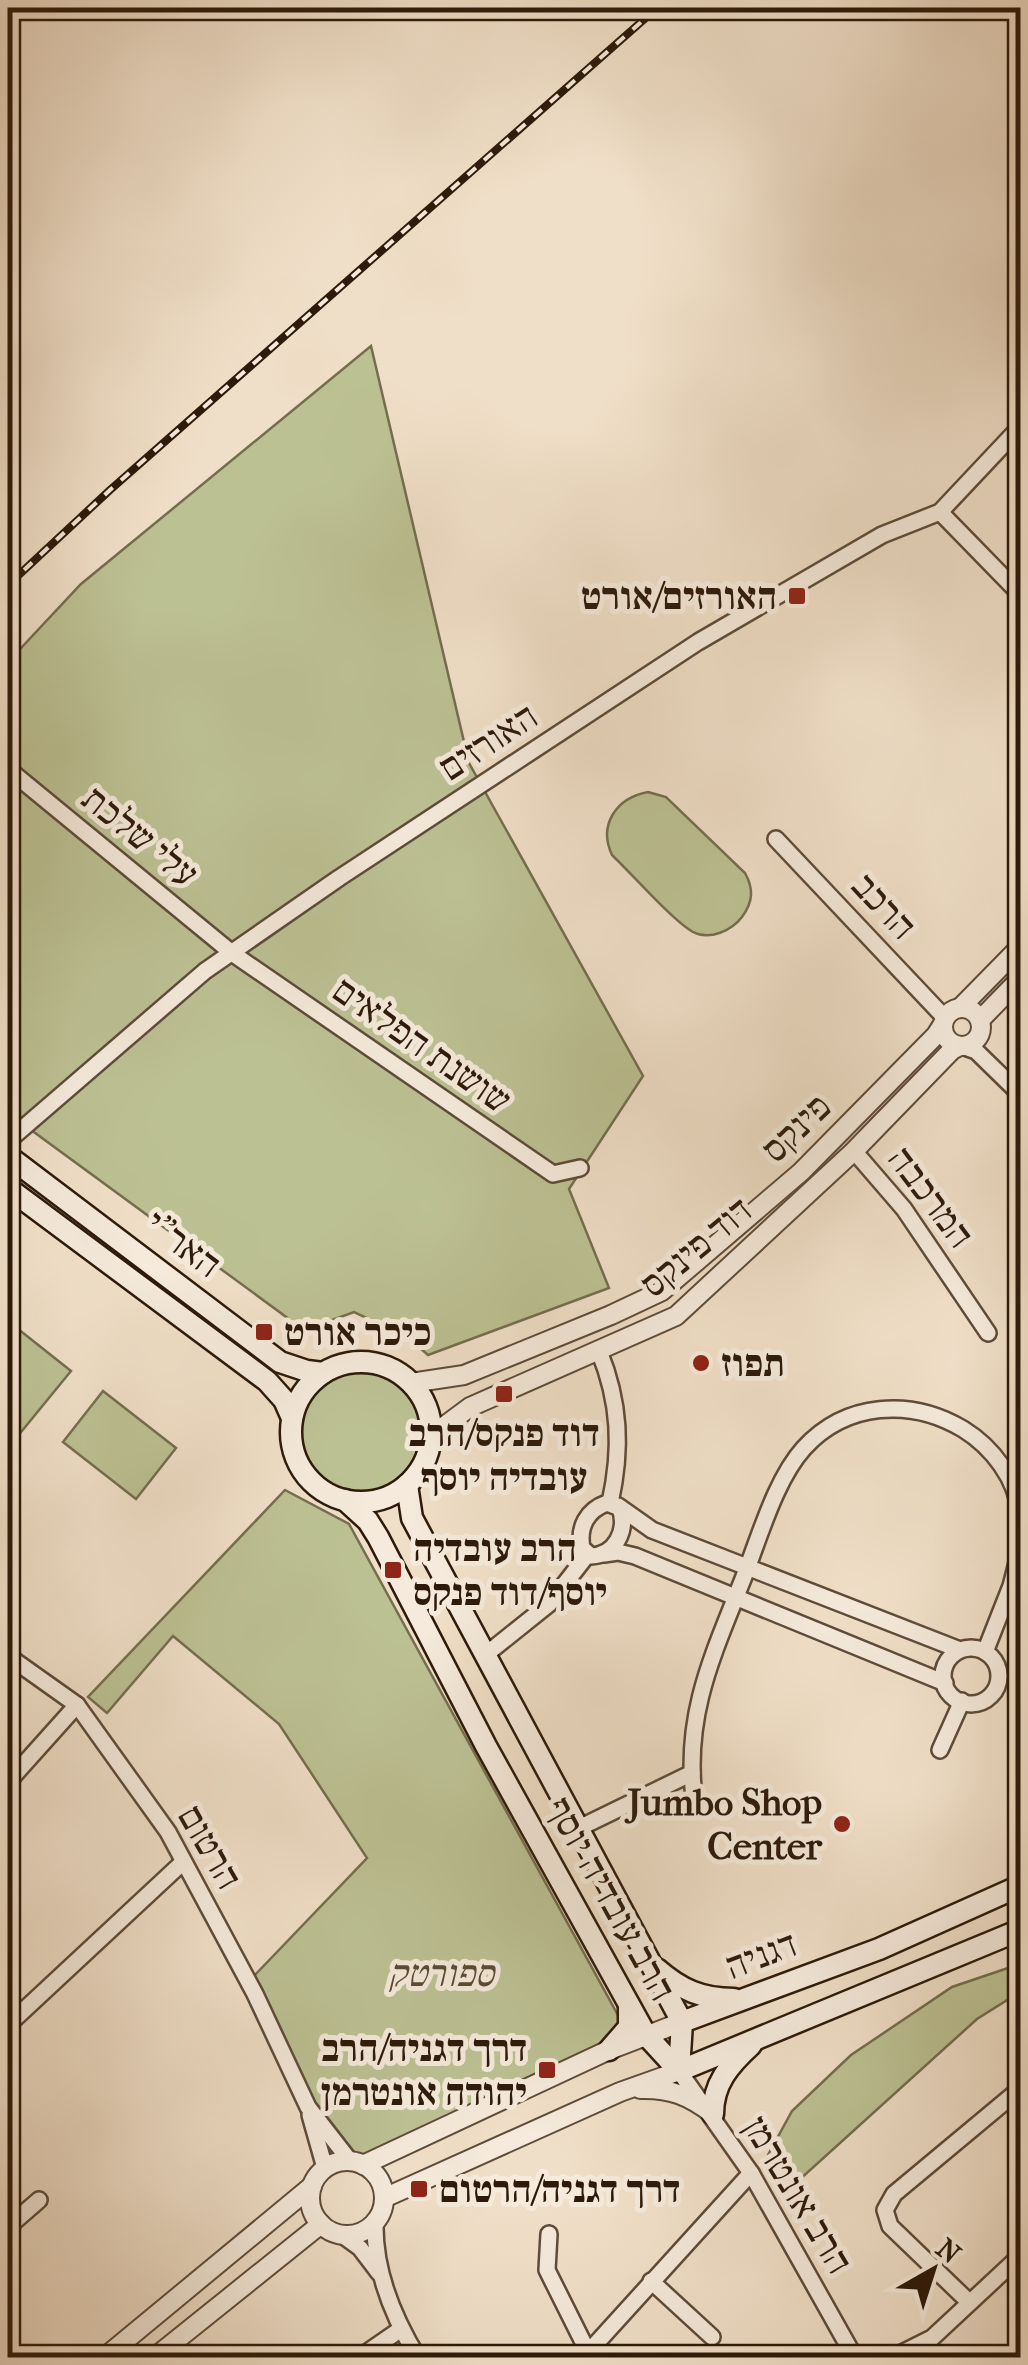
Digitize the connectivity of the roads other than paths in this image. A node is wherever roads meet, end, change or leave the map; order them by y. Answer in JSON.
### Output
{"nodes":[{"id":1,"x":1015,"y":8,"type":"edge"},
{"id":2,"x":1020,"y":13,"type":"edge"},
{"id":3,"x":1020,"y":427,"type":"edge"},
{"id":4,"x":940,"y":512,"type":"junction"},
{"id":5,"x":1020,"y":594,"type":"edge"},
{"id":6,"x":8,"y":769,"type":"edge"},
{"id":7,"x":776,"y":839,"type":"dead end"},
{"id":8,"x":1020,"y":947,"type":"edge"},
{"id":9,"x":232,"y":953,"type":"junction"},
{"id":10,"x":1020,"y":978,"type":"edge"},
{"id":11,"x":950,"y":1016,"type":"junction"},
{"id":12,"x":980,"y":1020,"type":"junction"},
{"id":13,"x":961,"y":1046,"type":"junction"},
{"id":14,"x":1020,"y":1094,"type":"edge"},
{"id":15,"x":8,"y":1141,"type":"edge"},
{"id":16,"x":854,"y":1152,"type":"junction"},
{"id":17,"x":8,"y":1156,"type":"edge"},
{"id":18,"x":580,"y":1168,"type":"dead end"},
{"id":19,"x":12,"y":1193,"type":"edge"},
{"id":20,"x":988,"y":1334,"type":"dead end"},
{"id":21,"x":599,"y":1350,"type":"junction"},
{"id":22,"x":323,"y":1373,"type":"junction"},
{"id":23,"x":410,"y":1384,"type":"junction"},
{"id":24,"x":292,"y":1418,"type":"junction"},
{"id":25,"x":431,"y":1436,"type":"junction"},
{"id":26,"x":408,"y":1485,"type":"junction"},
{"id":27,"x":346,"y":1500,"type":"junction"},
{"id":28,"x":614,"y":1504,"type":"junction"},
{"id":29,"x":1020,"y":1514,"type":"edge"},
{"id":30,"x":1020,"y":1551,"type":"edge"},
{"id":31,"x":596,"y":1554,"type":"junction"},
{"id":32,"x":748,"y":1568,"type":"junction"},
{"id":33,"x":736,"y":1596,"type":"junction"},
{"id":34,"x":960,"y":1650,"type":"junction"},
{"id":35,"x":985,"y":1652,"type":"junction"},
{"id":36,"x":8,"y":1656,"type":"edge"},
{"id":37,"x":484,"y":1656,"type":"junction"},
{"id":38,"x":945,"y":1682,"type":"junction"},
{"id":39,"x":962,"y":1702,"type":"junction"},
{"id":40,"x":76,"y":1706,"type":"junction"},
{"id":41,"x":940,"y":1750,"type":"dead end"},
{"id":42,"x":692,"y":1773,"type":"junction"},
{"id":43,"x":8,"y":1782,"type":"edge"},
{"id":44,"x":694,"y":1798,"type":"dead end"},
{"id":45,"x":577,"y":1829,"type":"junction"},
{"id":46,"x":182,"y":1863,"type":"junction"},
{"id":47,"x":1020,"y":1886,"type":"edge"},
{"id":48,"x":1020,"y":1930,"type":"edge"},
{"id":49,"x":649,"y":1963,"type":"junction"},
{"id":50,"x":746,"y":1999,"type":"junction"},
{"id":51,"x":629,"y":2004,"type":"junction"},
{"id":52,"x":682,"y":2022,"type":"junction"},
{"id":53,"x":8,"y":2024,"type":"edge"},
{"id":54,"x":646,"y":2035,"type":"junction"},
{"id":55,"x":761,"y":2037,"type":"junction"},
{"id":56,"x":609,"y":2050,"type":"junction"},
{"id":57,"x":679,"y":2070,"type":"junction"},
{"id":58,"x":1020,"y":2089,"type":"edge"},
{"id":59,"x":620,"y":2092,"type":"junction"},
{"id":60,"x":308,"y":2107,"type":"junction"},
{"id":61,"x":712,"y":2114,"type":"junction"},
{"id":62,"x":356,"y":2163,"type":"junction"},
{"id":63,"x":325,"y":2168,"type":"junction"},
{"id":64,"x":750,"y":2172,"type":"junction"},
{"id":65,"x":312,"y":2186,"type":"junction"},
{"id":66,"x":384,"y":2198,"type":"junction"},
{"id":67,"x":39,"y":2200,"type":"dead end"},
{"id":68,"x":374,"y":2223,"type":"junction"},
{"id":69,"x":321,"y":2224,"type":"junction"},
{"id":70,"x":8,"y":2227,"type":"edge"},
{"id":71,"x":548,"y":2234,"type":"dead end"},
{"id":72,"x":342,"y":2235,"type":"junction"},
{"id":73,"x":1020,"y":2256,"type":"edge"},
{"id":74,"x":381,"y":2276,"type":"junction"},
{"id":75,"x":652,"y":2280,"type":"junction"},
{"id":76,"x":969,"y":2302,"type":"junction"},
{"id":77,"x":400,"y":2329,"type":"junction"},
{"id":78,"x":712,"y":2336,"type":"dead end"},
{"id":79,"x":586,"y":2355,"type":"edge"},
{"id":80,"x":104,"y":2358,"type":"edge"},
{"id":81,"x":154,"y":2358,"type":"edge"},
{"id":82,"x":359,"y":2358,"type":"edge"},
{"id":83,"x":418,"y":2358,"type":"edge"},
{"id":84,"x":855,"y":2358,"type":"edge"},
{"id":85,"x":892,"y":2358,"type":"edge"}],
"edges":[{"from":1,"to":2,"type":"street"},
{"from":3,"to":4,"type":"street","name":"האורזים"},
{"from":4,"to":5,"type":"street"},
{"from":4,"to":9,"type":"street","name":"האורזים"},
{"from":6,"to":9,"type":"street","name":"עלי שלכת"},
{"from":7,"to":11,"type":"street","name":"הרכב"},
{"from":8,"to":11,"type":"street","name":"פינקס"},
{"from":9,"to":15,"type":"street","name":"האורזים"},
{"from":9,"to":18,"type":"street","name":"שושנת הפלאים"},
{"from":10,"to":12,"type":"street"},
{"from":11,"to":12,"type":"street"},
{"from":11,"to":13,"type":"street"},
{"from":11,"to":23,"type":"street","name":"פינקס"},
{"from":12,"to":13,"type":"street"},
{"from":13,"to":14,"type":"street"},
{"from":13,"to":16,"type":"street","name":"דוד פינקס"},
{"from":16,"to":20,"type":"street","name":"המרכבה"},
{"from":16,"to":21,"type":"street","name":"דוד פינקס"},
{"from":17,"to":22,"type":"main road","name":"האר\"י"},
{"from":19,"to":24,"type":"main road","name":"האר\"י"},
{"from":21,"to":25,"type":"street","name":"דוד פינקס"},
{"from":21,"to":28,"type":"street"},
{"from":22,"to":23,"type":"main road"},
{"from":22,"to":24,"type":"main road"},
{"from":23,"to":25,"type":"main road"},
{"from":24,"to":27,"type":"main road"},
{"from":25,"to":26,"type":"main road"},
{"from":26,"to":27,"type":"main road"},
{"from":26,"to":37,"type":"main road","name":"הרב עובדיה יוסף"},
{"from":27,"to":51,"type":"main road","name":"הרב עובדיה יוסף"},
{"from":28,"to":31,"type":"street"},
{"from":28,"to":31,"type":"street"},
{"from":28,"to":32,"type":"street"},
{"from":29,"to":32,"type":"street"},
{"from":30,"to":35,"type":"street"},
{"from":31,"to":33,"type":"street"},
{"from":31,"to":37,"type":"street"},
{"from":32,"to":33,"type":"street"},
{"from":32,"to":34,"type":"street"},
{"from":33,"to":38,"type":"street"},
{"from":33,"to":42,"type":"street"},
{"from":34,"to":35,"type":"street"},
{"from":34,"to":38,"type":"street"},
{"from":35,"to":39,"type":"street"},
{"from":36,"to":40,"type":"street","name":"הרטום"},
{"from":37,"to":45,"type":"main road","name":"הרב עובדיה יוסף"},
{"from":38,"to":39,"type":"street"},
{"from":39,"to":41,"type":"street"},
{"from":40,"to":43,"type":"street"},
{"from":40,"to":46,"type":"street","name":"הרטום"},
{"from":42,"to":44,"type":"street"},
{"from":42,"to":45,"type":"street"},
{"from":45,"to":49,"type":"main road","name":"הרב עובדיה יוסף"},
{"from":46,"to":53,"type":"street"},
{"from":46,"to":60,"type":"street","name":"הרטום"},
{"from":47,"to":50,"type":"main road","name":"דגניה"},
{"from":48,"to":55,"type":"main road","name":"דגניה"},
{"from":49,"to":50,"type":"main road"},
{"from":49,"to":52,"type":"main road","name":"הרב עובדיה יוסף"},
{"from":50,"to":52,"type":"main road","name":"דגניה"},
{"from":51,"to":54,"type":"main road","name":"הרב עובדיה יוסף"},
{"from":51,"to":56,"type":"main road"},
{"from":52,"to":54,"type":"street","name":"דגניה"},
{"from":52,"to":57,"type":"main road","name":"הרב עובדיה יוסף"},
{"from":54,"to":56,"type":"street","name":"דגניה"},
{"from":54,"to":57,"type":"main road","name":"הרב עובדיה יוסף"},
{"from":55,"to":57,"type":"main road","name":"דגניה"},
{"from":55,"to":61,"type":"main road"},
{"from":56,"to":62,"type":"street","name":"דגניה"},
{"from":57,"to":59,"type":"street","name":"דגניה"},
{"from":57,"to":61,"type":"street","name":"הרב אונטרמן"},
{"from":58,"to":76,"type":"street"},
{"from":59,"to":61,"type":"street"},
{"from":59,"to":66,"type":"street","name":"דגניה"},
{"from":60,"to":62,"type":"street","name":"הרטום"},
{"from":60,"to":63,"type":"street","name":"הרטום"},
{"from":61,"to":64,"type":"street","name":"הרב אונטרמן"},
{"from":62,"to":63,"type":"street"},
{"from":62,"to":66,"type":"street"},
{"from":63,"to":65,"type":"street"},
{"from":64,"to":75,"type":"street"},
{"from":64,"to":84,"type":"street","name":"הרב אונטרמן"},
{"from":65,"to":69,"type":"street"},
{"from":65,"to":80,"type":"street"},
{"from":66,"to":68,"type":"street"},
{"from":67,"to":70,"type":"street"},
{"from":68,"to":72,"type":"street"},
{"from":68,"to":74,"type":"street"},
{"from":69,"to":72,"type":"street"},
{"from":69,"to":81,"type":"street"},
{"from":71,"to":79,"type":"street"},
{"from":72,"to":74,"type":"street"},
{"from":73,"to":76,"type":"street"},
{"from":74,"to":77,"type":"street"},
{"from":75,"to":78,"type":"street"},
{"from":75,"to":79,"type":"street"},
{"from":76,"to":85,"type":"street"},
{"from":77,"to":82,"type":"street"},
{"from":77,"to":83,"type":"street"}]}
